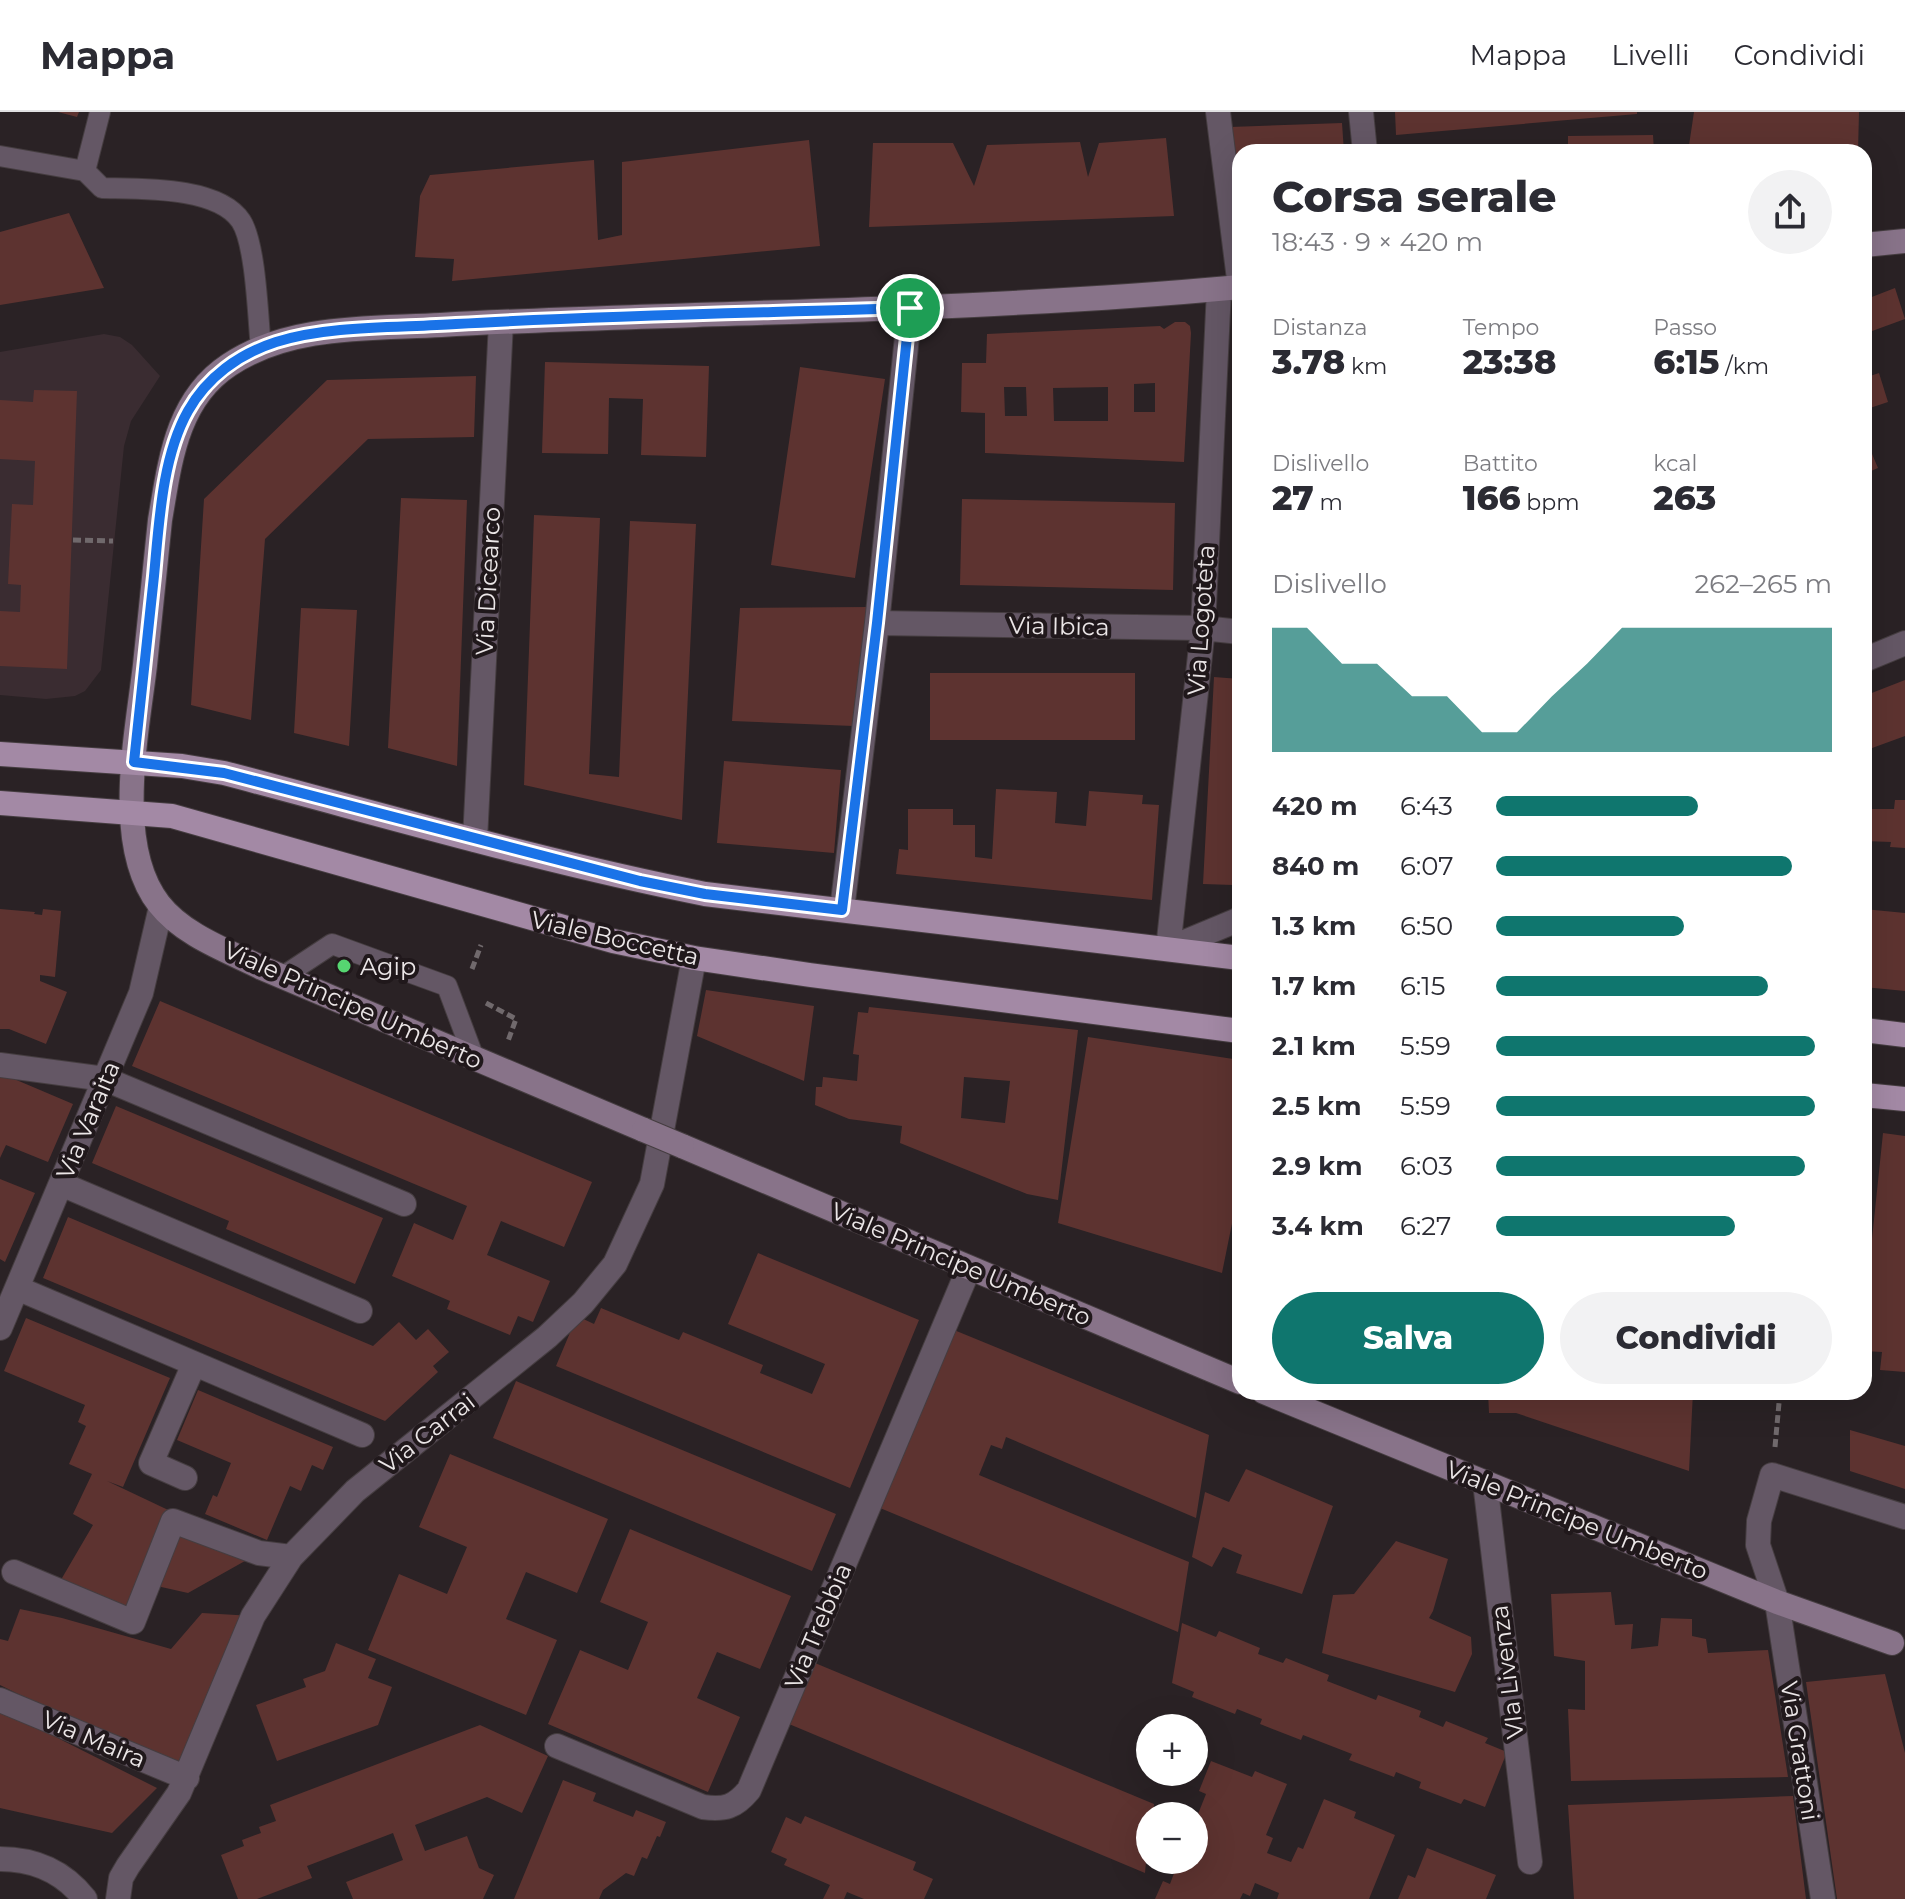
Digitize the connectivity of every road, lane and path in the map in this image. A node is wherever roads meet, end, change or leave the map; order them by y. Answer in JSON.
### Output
{"nodes":[{"id":1,"x":100,"y":112,"type":"edge"},
{"id":2,"x":1218,"y":112,"type":"edge"},
{"id":3,"x":1361,"y":112,"type":"edge"},
{"id":4,"x":1364,"y":144,"type":"edge"},
{"id":5,"x":0,"y":156,"type":"edge"},
{"id":6,"x":85,"y":171,"type":"junction"},
{"id":7,"x":1905,"y":241,"type":"edge"},
{"id":8,"x":1872,"y":244,"type":"edge"},
{"id":9,"x":1232,"y":276,"type":"edge"},
{"id":10,"x":1232,"y":288,"type":"edge"},
{"id":11,"x":1232,"y":299,"type":"edge"},
{"id":12,"x":910,"y":308,"type":"junction"},
{"id":13,"x":501,"y":322,"type":"junction"},
{"id":14,"x":261,"y":349,"type":"junction"},
{"id":15,"x":73,"y":540,"type":"dead end"},
{"id":16,"x":113,"y":541,"type":"dead end"},
{"id":17,"x":877,"y":623,"type":"junction"},
{"id":18,"x":1203,"y":628,"type":"junction"},
{"id":19,"x":1232,"y":631,"type":"edge"},
{"id":20,"x":1905,"y":643,"type":"edge"},
{"id":21,"x":1872,"y":657,"type":"edge"},
{"id":22,"x":0,"y":754,"type":"edge"},
{"id":23,"x":134,"y":762,"type":"junction"},
{"id":24,"x":0,"y":803,"type":"edge"},
{"id":25,"x":132,"y":813,"type":"junction"},
{"id":26,"x":475,"y":840,"type":"junction"},
{"id":27,"x":161,"y":907,"type":"junction"},
{"id":28,"x":842,"y":910,"type":"junction"},
{"id":29,"x":1232,"y":922,"type":"edge"},
{"id":30,"x":1168,"y":949,"type":"junction"},
{"id":31,"x":1232,"y":957,"type":"edge"},
{"id":32,"x":694,"y":958,"type":"junction"},
{"id":33,"x":282,"y":977,"type":"junction"},
{"id":34,"x":1232,"y":1030,"type":"edge"},
{"id":35,"x":1872,"y":1031,"type":"edge"},
{"id":36,"x":1905,"y":1035,"type":"edge"},
{"id":37,"x":474,"y":1058,"type":"junction"},
{"id":38,"x":0,"y":1065,"type":"edge"},
{"id":39,"x":105,"y":1079,"type":"junction"},
{"id":40,"x":1872,"y":1096,"type":"edge"},
{"id":41,"x":1905,"y":1099,"type":"edge"},
{"id":42,"x":61,"y":1184,"type":"junction"},
{"id":43,"x":404,"y":1204,"type":"dead end"},
{"id":44,"x":969,"y":1268,"type":"junction"},
{"id":45,"x":17,"y":1288,"type":"junction"},
{"id":46,"x":360,"y":1311,"type":"dead end"},
{"id":47,"x":0,"y":1328,"type":"edge"},
{"id":48,"x":194,"y":1364,"type":"junction"},
{"id":49,"x":1232,"y":1379,"type":"edge"},
{"id":50,"x":1284,"y":1400,"type":"edge"},
{"id":51,"x":1779,"y":1400,"type":"edge"},
{"id":52,"x":362,"y":1435,"type":"dead end"},
{"id":53,"x":1772,"y":1475,"type":"junction"},
{"id":54,"x":185,"y":1478,"type":"dead end"},
{"id":55,"x":1485,"y":1482,"type":"junction"},
{"id":56,"x":1905,"y":1517,"type":"edge"},
{"id":57,"x":291,"y":1557,"type":"junction"},
{"id":58,"x":14,"y":1572,"type":"dead end"},
{"id":59,"x":1777,"y":1602,"type":"junction"},
{"id":60,"x":1892,"y":1643,"type":"dead end"},
{"id":61,"x":0,"y":1700,"type":"edge"},
{"id":62,"x":557,"y":1746,"type":"dead end"},
{"id":63,"x":187,"y":1778,"type":"junction"},
{"id":64,"x":0,"y":1859,"type":"edge"},
{"id":65,"x":1530,"y":1862,"type":"dead end"},
{"id":66,"x":85,"y":1899,"type":"edge"},
{"id":67,"x":118,"y":1899,"type":"edge"},
{"id":68,"x":1823,"y":1899,"type":"edge"}],
"edges":[{"from":1,"to":6,"type":"lane"},
{"from":2,"to":9,"type":"street","name":"Via Logoteta"},
{"from":3,"to":4,"type":"street"},
{"from":5,"to":6,"type":"lane"},
{"from":6,"to":14,"type":"lane"},
{"from":7,"to":8,"type":"main road"},
{"from":10,"to":12,"type":"main road","name":"Viale Principe Umberto"},
{"from":11,"to":18,"type":"street","name":"Via Logoteta"},
{"from":12,"to":13,"type":"main road","name":"Viale Principe Umberto"},
{"from":12,"to":17,"type":"street"},
{"from":13,"to":14,"type":"main road","name":"Viale Principe Umberto"},
{"from":13,"to":26,"type":"street","name":"Via Dicearco"},
{"from":14,"to":23,"type":"main road","name":"Viale Principe Umberto"},
{"from":15,"to":16,"type":"path"},
{"from":17,"to":18,"type":"street","name":"Via Ibica"},
{"from":17,"to":28,"type":"street"},
{"from":18,"to":19,"type":"street","name":"Via Ibica"},
{"from":18,"to":30,"type":"street","name":"Via Logoteta"},
{"from":20,"to":21,"type":"street"},
{"from":22,"to":23,"type":"main road"},
{"from":23,"to":25,"type":"main road","name":"Viale Principe Umberto"},
{"from":23,"to":26,"type":"main road"},
{"from":24,"to":25,"type":"main road","name":"Viale Boccetta"},
{"from":25,"to":27,"type":"main road","name":"Viale Principe Umberto"},
{"from":25,"to":32,"type":"main road","name":"Viale Boccetta"},
{"from":26,"to":28,"type":"main road"},
{"from":27,"to":33,"type":"main road","name":"Viale Principe Umberto"},
{"from":27,"to":39,"type":"street","name":"Via Varaita"},
{"from":28,"to":30,"type":"main road"},
{"from":29,"to":30,"type":"street"},
{"from":30,"to":31,"type":"main road"},
{"from":32,"to":34,"type":"main road","name":"Viale Boccetta"},
{"from":32,"to":57,"type":"street","name":"Via Carrai"},
{"from":33,"to":37,"type":"main road","name":"Viale Principe Umberto"},
{"from":33,"to":37,"type":"lane"},
{"from":35,"to":36,"type":"main road"},
{"from":37,"to":44,"type":"main road","name":"Viale Principe Umberto","bridge":true},
{"from":38,"to":39,"type":"street"},
{"from":39,"to":42,"type":"street","name":"Via Varaita"},
{"from":39,"to":43,"type":"street"},
{"from":40,"to":41,"type":"main road"},
{"from":42,"to":45,"type":"street","name":"Via Varaita"},
{"from":42,"to":46,"type":"street"},
{"from":44,"to":49,"type":"main road","name":"Viale Principe Umberto"},
{"from":44,"to":62,"type":"street","name":"Via Trebbia"},
{"from":45,"to":47,"type":"street","name":"Via Varaita"},
{"from":45,"to":48,"type":"street"},
{"from":48,"to":52,"type":"street"},
{"from":48,"to":54,"type":"street"},
{"from":50,"to":55,"type":"main road","name":"Viale Principe Umberto"},
{"from":51,"to":53,"type":"path"},
{"from":53,"to":56,"type":"street"},
{"from":53,"to":59,"type":"street","name":"Via Grattoni"},
{"from":55,"to":59,"type":"main road","name":"Viale Principe Umberto"},
{"from":55,"to":65,"type":"street","name":"VIa Livenza"},
{"from":57,"to":58,"type":"street"},
{"from":57,"to":63,"type":"street","name":"Via Carrai"},
{"from":59,"to":60,"type":"main road","name":"Viale Principe Umberto"},
{"from":59,"to":68,"type":"street","name":"Via Grattoni"},
{"from":61,"to":63,"type":"street","name":"Via Maira"},
{"from":63,"to":67,"type":"street","name":"Via Carrai"},
{"from":64,"to":66,"type":"street"}]}
